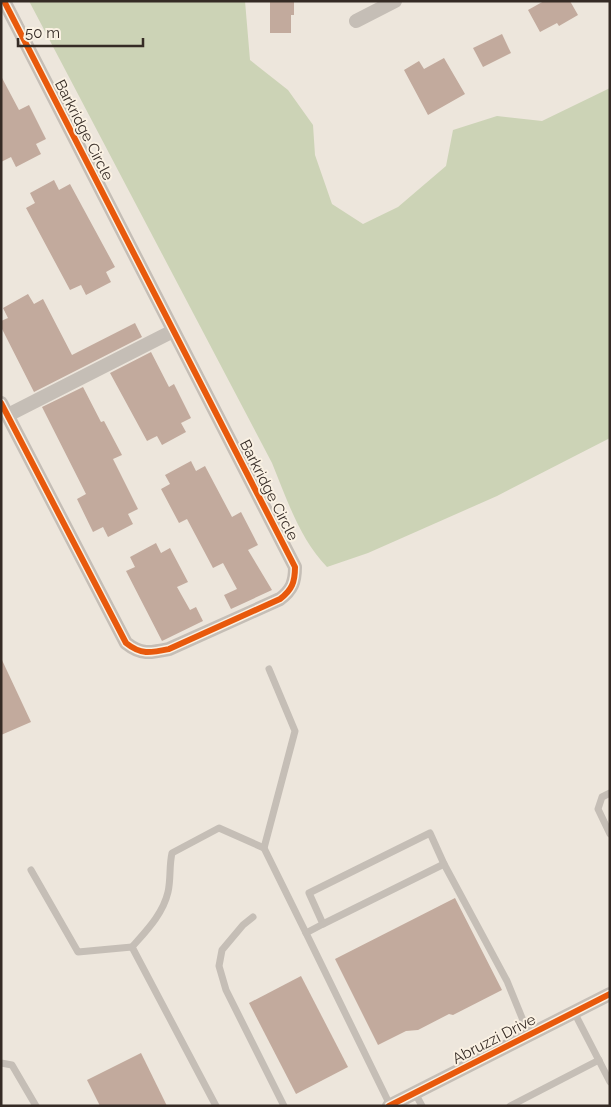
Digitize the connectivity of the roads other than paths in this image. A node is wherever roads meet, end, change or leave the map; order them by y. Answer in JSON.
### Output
{"nodes":[{"id":1,"x":4,"y":1,"type":"edge"},
{"id":2,"x":395,"y":1,"type":"edge"},
{"id":3,"x":356,"y":21,"type":"dead end"},
{"id":4,"x":173,"y":331,"type":"junction"},
{"id":5,"x":4,"y":409,"type":"edge"},
{"id":6,"x":269,"y":669,"type":"dead end"},
{"id":7,"x":610,"y":793,"type":"edge"},
{"id":8,"x":610,"y":834,"type":"edge"},
{"id":9,"x":264,"y":848,"type":"junction"},
{"id":10,"x":444,"y":864,"type":"junction"},
{"id":11,"x":32,"y":870,"type":"dead end"},
{"id":12,"x":253,"y":917,"type":"dead end"},
{"id":13,"x":323,"y":924,"type":"junction"},
{"id":14,"x":306,"y":933,"type":"junction"},
{"id":15,"x":132,"y":947,"type":"junction"},
{"id":16,"x":610,"y":994,"type":"edge"},
{"id":17,"x":574,"y":1012,"type":"junction"},
{"id":18,"x":529,"y":1035,"type":"junction"},
{"id":19,"x":599,"y":1060,"type":"junction"},
{"id":20,"x":1,"y":1064,"type":"edge"},
{"id":21,"x":610,"y":1082,"type":"edge"},
{"id":22,"x":414,"y":1093,"type":"junction"},
{"id":23,"x":33,"y":1105,"type":"edge"},
{"id":24,"x":216,"y":1106,"type":"edge"},
{"id":25,"x":284,"y":1106,"type":"edge"},
{"id":26,"x":389,"y":1106,"type":"edge"},
{"id":27,"x":422,"y":1106,"type":"edge"},
{"id":28,"x":510,"y":1106,"type":"edge"}],
"edges":[{"from":1,"to":4,"type":"street","name":"Barkridge Circle"},
{"from":2,"to":3,"type":"street"},
{"from":4,"to":5,"type":"street","name":"Barkridge Circle"},
{"from":4,"to":5,"type":"street","name":"Barkridge Circle"},
{"from":6,"to":9,"type":"lane"},
{"from":7,"to":8,"type":"lane"},
{"from":9,"to":14,"type":"lane"},
{"from":9,"to":15,"type":"lane"},
{"from":10,"to":13,"type":"lane"},
{"from":10,"to":13,"type":"lane"},
{"from":10,"to":18,"type":"lane"},
{"from":11,"to":15,"type":"lane"},
{"from":12,"to":25,"type":"lane"},
{"from":13,"to":14,"type":"lane"},
{"from":14,"to":26,"type":"lane"},
{"from":15,"to":24,"type":"lane"},
{"from":16,"to":17,"type":"street","name":"Abruzzi Drive"},
{"from":17,"to":18,"type":"street","name":"Abruzzi Drive"},
{"from":17,"to":19,"type":"lane"},
{"from":18,"to":22,"type":"street","name":"Abruzzi Drive"},
{"from":19,"to":21,"type":"lane"},
{"from":19,"to":28,"type":"lane"},
{"from":20,"to":23,"type":"lane"},
{"from":22,"to":26,"type":"street","name":"Abruzzi Drive"},
{"from":22,"to":27,"type":"lane"}]}
